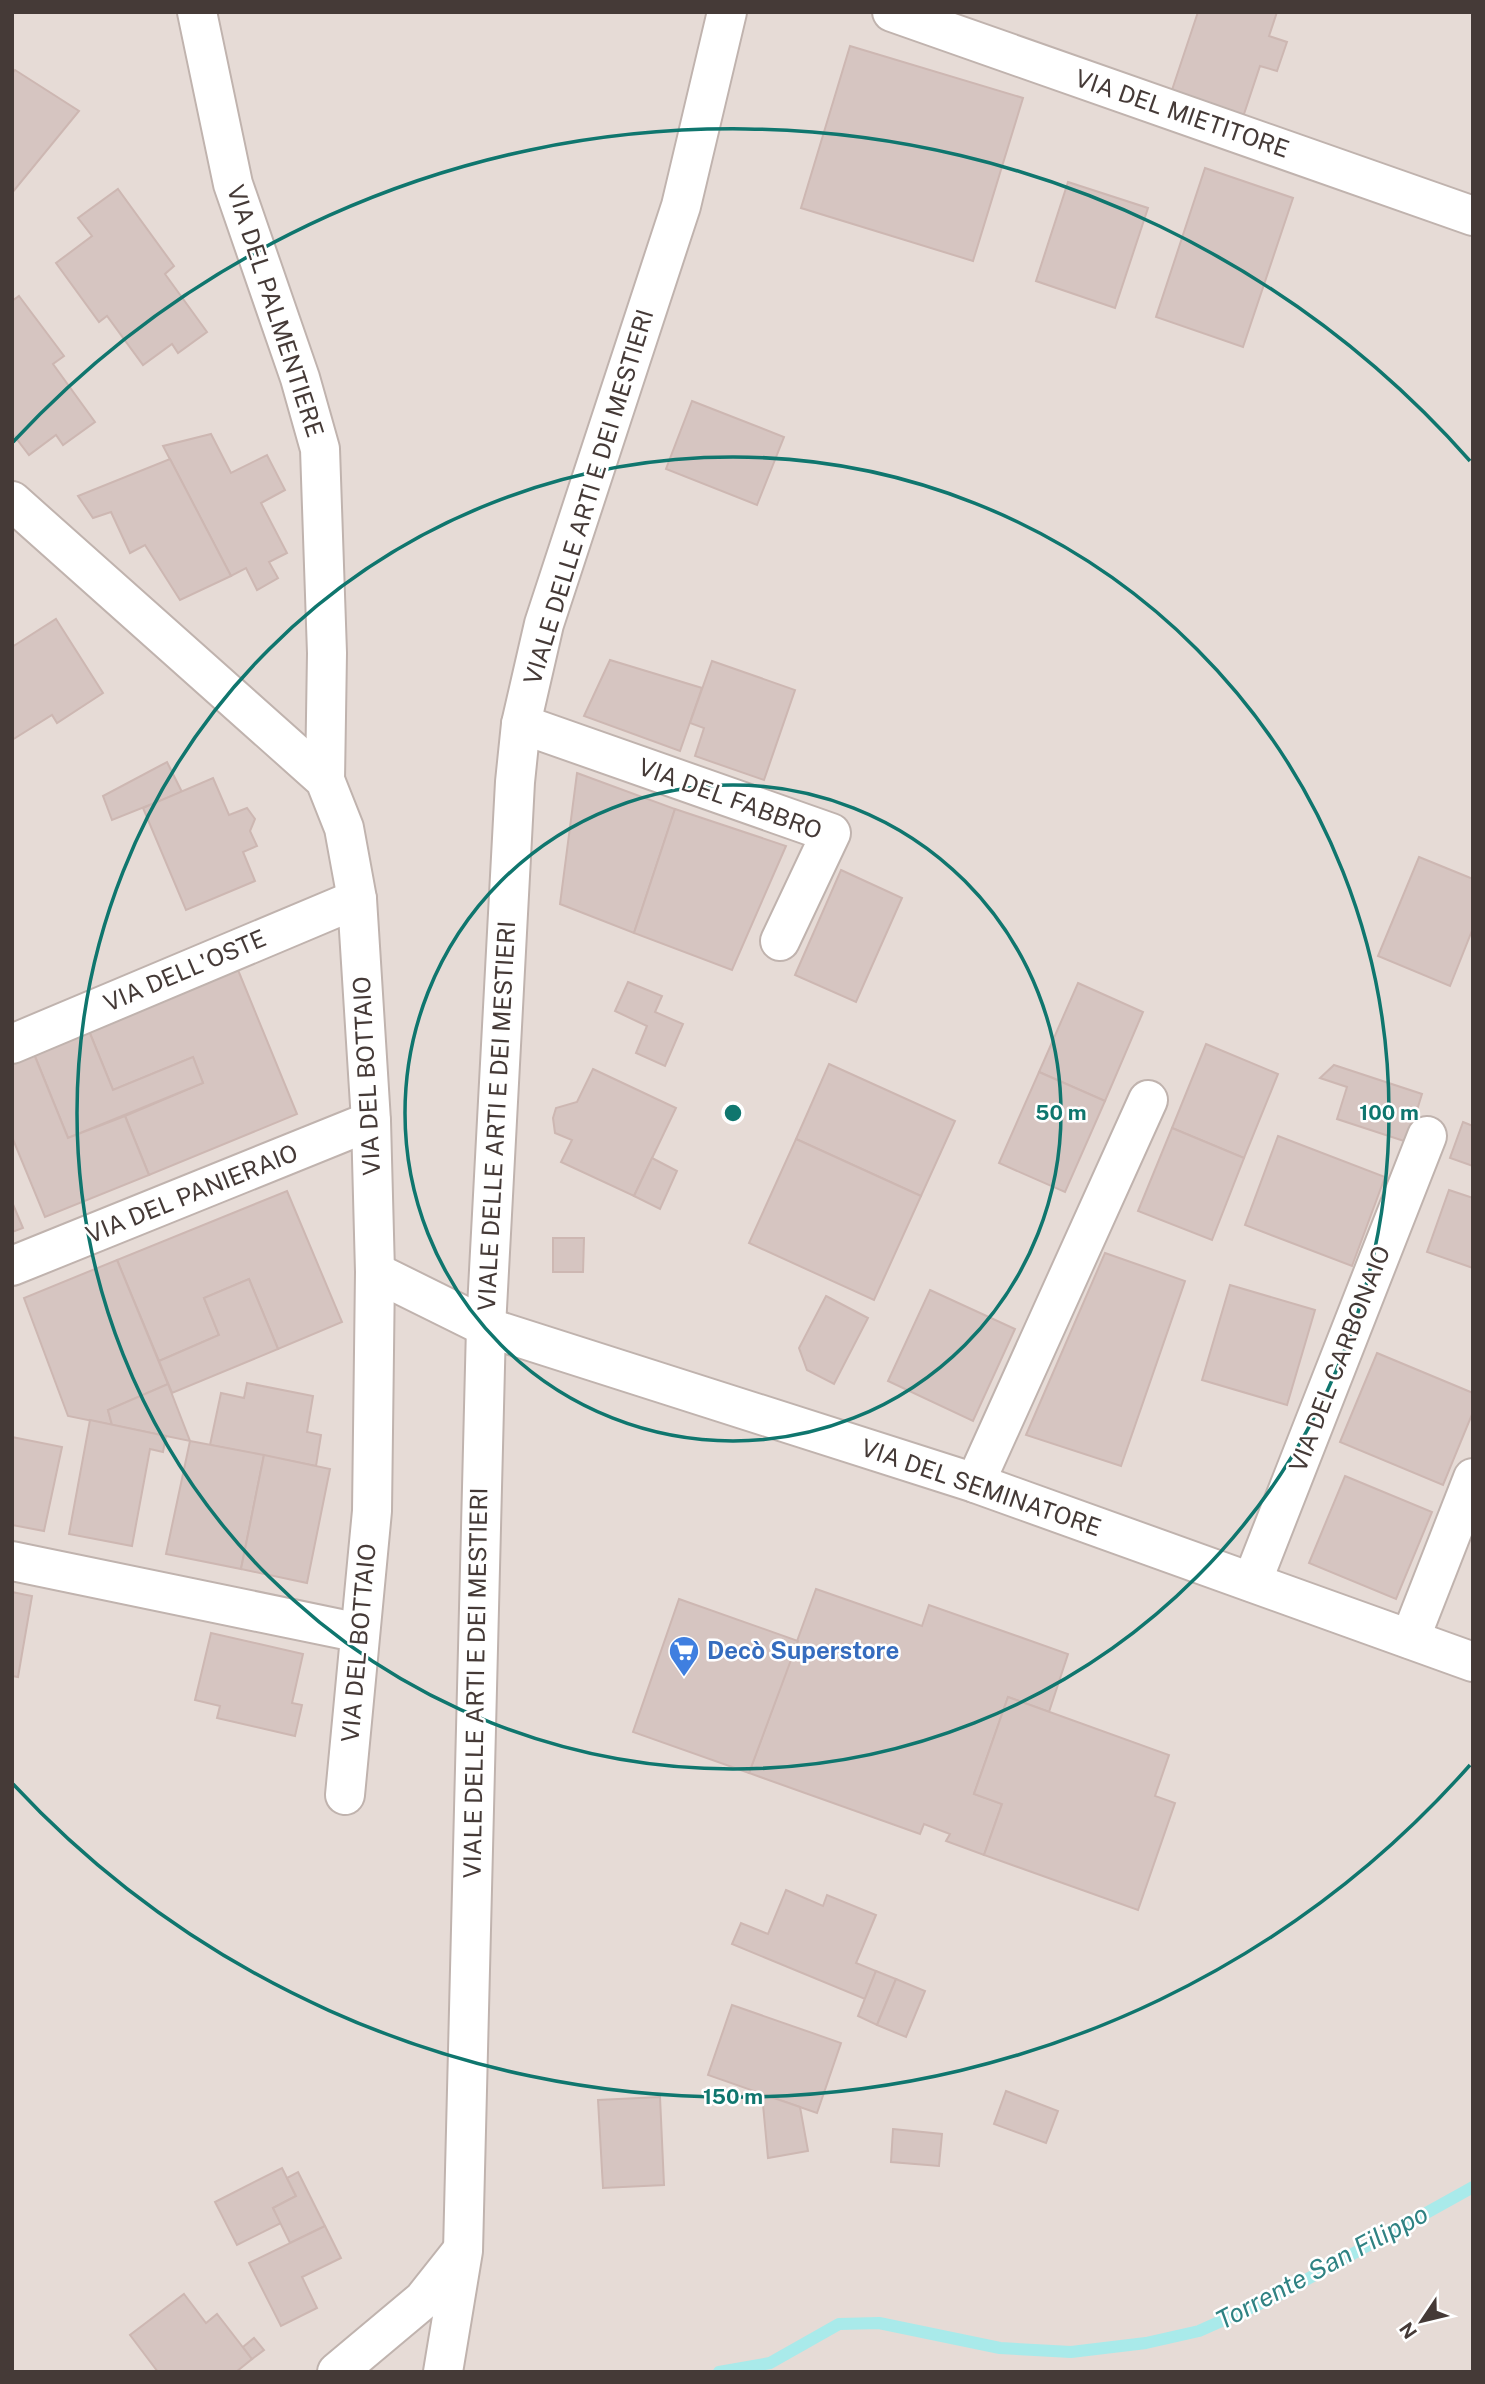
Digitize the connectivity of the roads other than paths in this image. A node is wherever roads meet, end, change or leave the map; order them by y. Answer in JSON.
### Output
{"nodes":[{"id":1,"x":197,"y":12,"type":"edge"},
{"id":2,"x":727,"y":12,"type":"edge"},
{"id":3,"x":892,"y":12,"type":"edge"},
{"id":4,"x":1473,"y":216,"type":"edge"},
{"id":5,"x":12,"y":501,"type":"edge"},
{"id":6,"x":521,"y":724,"type":"junction"},
{"id":7,"x":325,"y":780,"type":"junction"},
{"id":8,"x":358,"y":899,"type":"junction"},
{"id":9,"x":780,"y":941,"type":"dead end"},
{"id":10,"x":12,"y":1044,"type":"edge"},
{"id":11,"x":1148,"y":1100,"type":"dead end"},
{"id":12,"x":371,"y":1121,"type":"junction"},
{"id":13,"x":1427,"y":1136,"type":"dead end"},
{"id":14,"x":12,"y":1266,"type":"edge"},
{"id":15,"x":375,"y":1272,"type":"junction"},
{"id":16,"x":485,"y":1327,"type":"junction"},
{"id":17,"x":1473,"y":1478,"type":"edge"},
{"id":18,"x":975,"y":1483,"type":"junction"},
{"id":19,"x":12,"y":1561,"type":"edge"},
{"id":20,"x":1252,"y":1582,"type":"junction"},
{"id":21,"x":360,"y":1633,"type":"junction"},
{"id":22,"x":1410,"y":1639,"type":"junction"},
{"id":23,"x":1473,"y":1662,"type":"edge"},
{"id":24,"x":345,"y":1795,"type":"dead end"},
{"id":25,"x":463,"y":2251,"type":"junction"},
{"id":26,"x":337,"y":2372,"type":"edge"},
{"id":27,"x":443,"y":2372,"type":"edge"}],
"edges":[{"from":1,"to":7,"type":"street","name":"VIA DEL PALMENTIERE"},
{"from":2,"to":6,"type":"street","name":"VIALE DELLE ARTI E DEI MESTIERI"},
{"from":3,"to":4,"type":"street","name":"VIA DEL MIETITORE"},
{"from":5,"to":7,"type":"street","name":"VIA DEL BOTTAIO"},
{"from":6,"to":9,"type":"street","name":"VIA DEL FABBRO"},
{"from":6,"to":16,"type":"street","name":"VIALE DELLE ARTI E DEI MESTIERI"},
{"from":7,"to":8,"type":"street","name":"VIA DEL BOTTAIO"},
{"from":8,"to":10,"type":"street","name":"VIA DELL'OSTE"},
{"from":8,"to":12,"type":"street","name":"VIA DEL BOTTAIO"},
{"from":11,"to":18,"type":"street"},
{"from":12,"to":14,"type":"street","name":"VIA DEL PANIERAIO"},
{"from":12,"to":15,"type":"street","name":"VIA DEL BOTTAIO"},
{"from":13,"to":20,"type":"street","name":"VIA DEL CARBONAIO"},
{"from":15,"to":16,"type":"street","name":"VIA DEL SEMINATORE"},
{"from":15,"to":21,"type":"street","name":"VIA DEL BOTTAIO"},
{"from":16,"to":18,"type":"street","name":"VIA DEL SEMINATORE"},
{"from":16,"to":25,"type":"street","name":"VIALE DELLE ARTI E DEI MESTIERI"},
{"from":17,"to":22,"type":"street"},
{"from":18,"to":20,"type":"street","name":"VIA DEL SEMINATORE"},
{"from":19,"to":21,"type":"street"},
{"from":20,"to":22,"type":"street","name":"VIA DEL SEMINATORE"},
{"from":21,"to":24,"type":"street","name":"VIA DEL BOTTAIO"},
{"from":22,"to":23,"type":"street","name":"VIA DEL SEMINATORE"},
{"from":25,"to":26,"type":"street"},
{"from":25,"to":27,"type":"street","name":"VIALE DELLE ARTI E DEI MESTIERI"}]}
